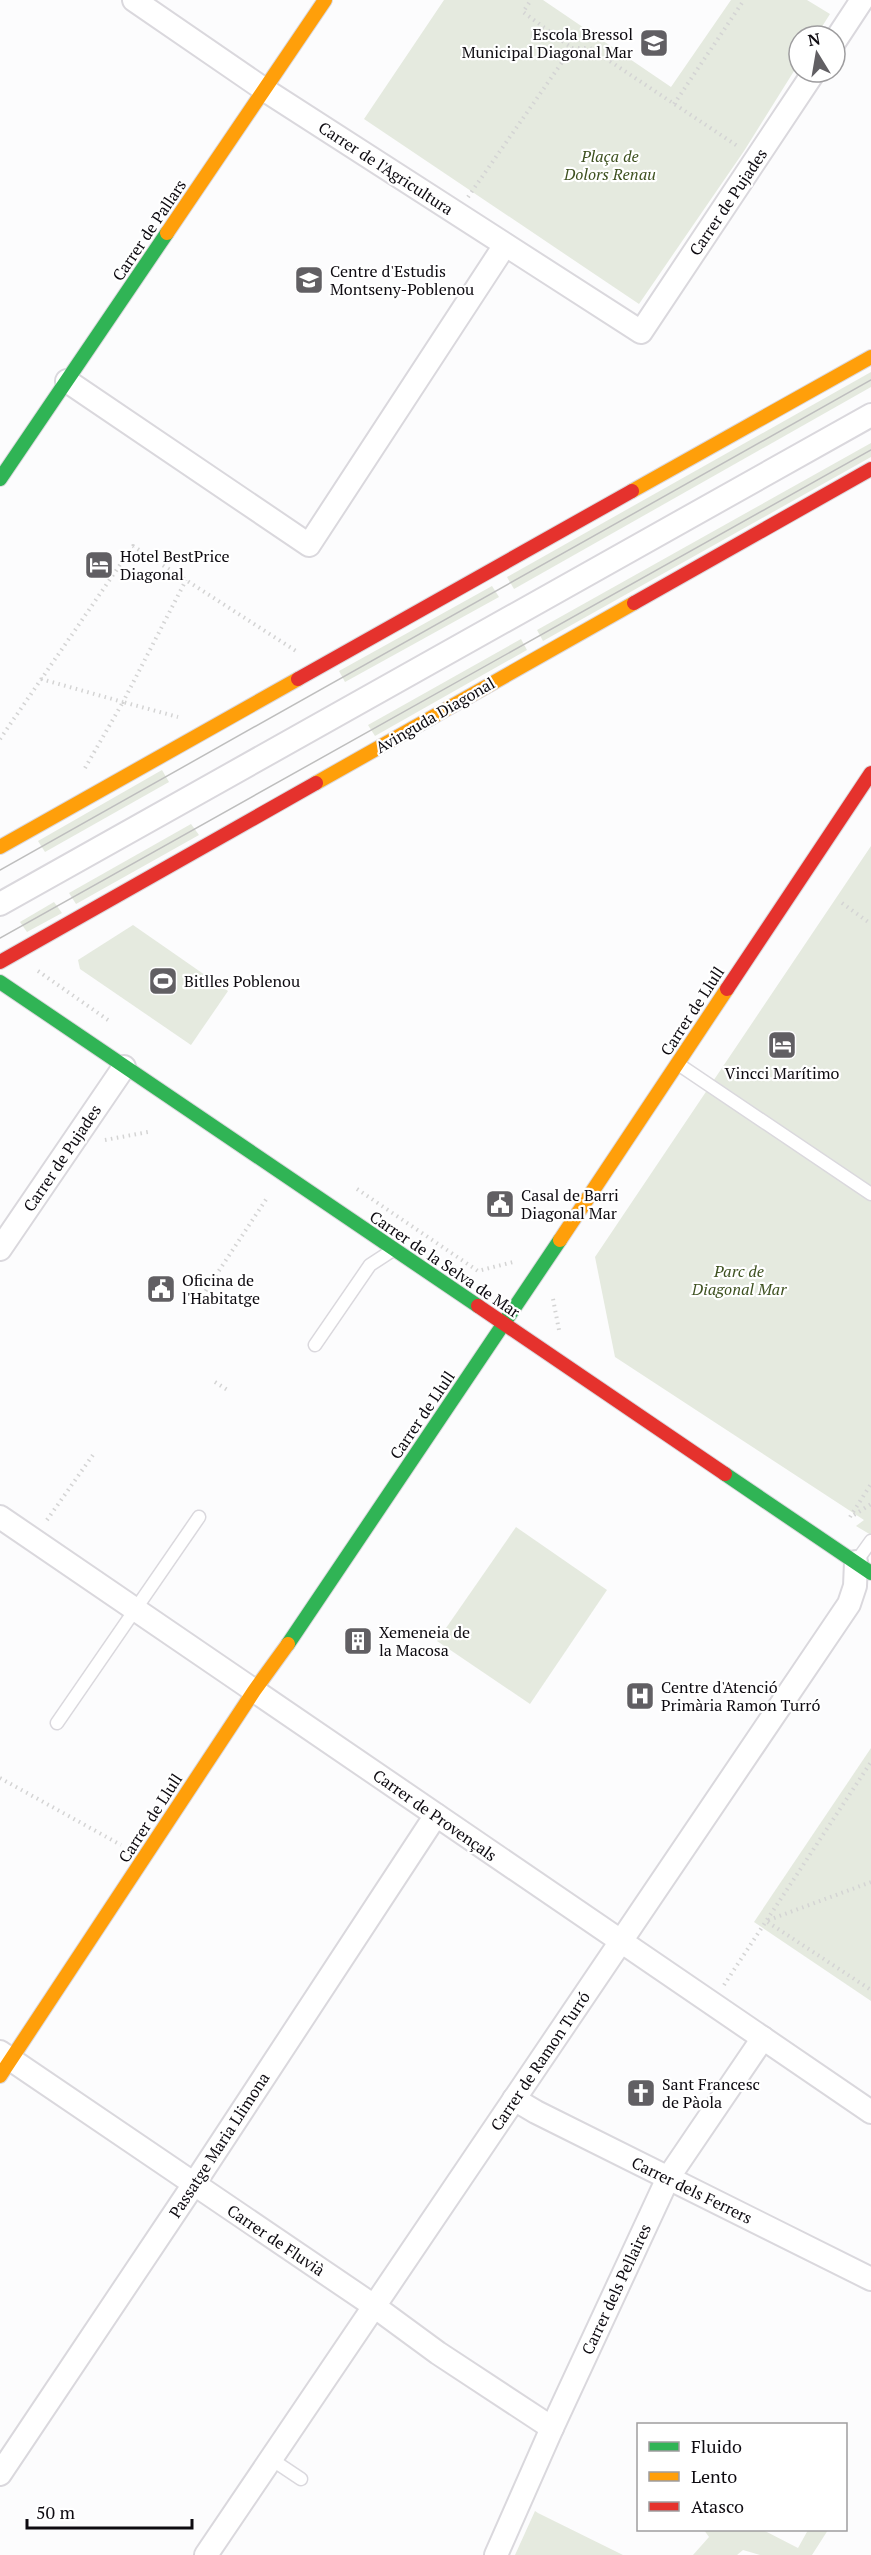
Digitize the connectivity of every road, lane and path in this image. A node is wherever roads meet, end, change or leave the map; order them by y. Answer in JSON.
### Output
{"nodes":[{"id":1,"x":134,"y":0,"type":"edge"},
{"id":2,"x":325,"y":0,"type":"edge"},
{"id":3,"x":531,"y":0,"type":"edge"},
{"id":4,"x":744,"y":0,"type":"edge"},
{"id":5,"x":862,"y":0,"type":"edge"},
{"id":6,"x":846,"y":24,"type":"edge"},
{"id":7,"x":572,"y":48,"type":"junction"},
{"id":8,"x":806,"y":84,"type":"edge"},
{"id":9,"x":265,"y":90,"type":"junction"},
{"id":10,"x":674,"y":104,"type":"junction"},
{"id":11,"x":744,"y":151,"type":"dead end"},
{"id":12,"x":467,"y":197,"type":"dead end"},
{"id":13,"x":505,"y":245,"type":"junction"},
{"id":14,"x":641,"y":333,"type":"joint"},
{"id":15,"x":871,"y":357,"type":"edge"},
{"id":16,"x":66,"y":381,"type":"junction"},
{"id":17,"x":871,"y":414,"type":"edge"},
{"id":18,"x":8,"y":451,"type":"edge"},
{"id":19,"x":871,"y":469,"type":"edge"},
{"id":20,"x":0,"y":478,"type":"edge"},
{"id":21,"x":186,"y":580,"type":"junction"},
{"id":22,"x":296,"y":651,"type":"dead end"},
{"id":23,"x":41,"y":679,"type":"junction"},
{"id":24,"x":123,"y":702,"type":"junction"},
{"id":25,"x":179,"y":717,"type":"dead end"},
{"id":26,"x":0,"y":739,"type":"edge"},
{"id":27,"x":83,"y":772,"type":"dead end"},
{"id":28,"x":871,"y":773,"type":"edge"},
{"id":29,"x":0,"y":846,"type":"edge"},
{"id":30,"x":842,"y":903,"type":"dead end"},
{"id":31,"x":0,"y":904,"type":"edge"},
{"id":32,"x":871,"y":924,"type":"edge"},
{"id":33,"x":0,"y":962,"type":"edge"},
{"id":34,"x":30,"y":966,"type":"dead end"},
{"id":35,"x":0,"y":982,"type":"edge"},
{"id":36,"x":112,"y":1023,"type":"dead end"},
{"id":37,"x":677,"y":1064,"type":"junction"},
{"id":38,"x":124,"y":1067,"type":"junction"},
{"id":39,"x":148,"y":1132,"type":"dead end"},
{"id":40,"x":105,"y":1140,"type":"dead end"},
{"id":41,"x":352,"y":1186,"type":"dead end"},
{"id":42,"x":871,"y":1194,"type":"edge"},
{"id":43,"x":267,"y":1198,"type":"dead end"},
{"id":44,"x":0,"y":1249,"type":"edge"},
{"id":45,"x":394,"y":1249,"type":"junction"},
{"id":46,"x":520,"y":1261,"type":"dead end"},
{"id":47,"x":199,"y":1301,"type":"dead end"},
{"id":48,"x":504,"y":1323,"type":"junction"},
{"id":49,"x":315,"y":1346,"type":"dead end"},
{"id":50,"x":215,"y":1382,"type":"dead end"},
{"id":51,"x":229,"y":1391,"type":"dead end"},
{"id":52,"x":95,"y":1452,"type":"dead end"},
{"id":53,"x":871,"y":1484,"type":"edge"},
{"id":54,"x":871,"y":1504,"type":"edge"},
{"id":55,"x":199,"y":1516,"type":"dead end"},
{"id":56,"x":0,"y":1517,"type":"edge"},
{"id":57,"x":47,"y":1520,"type":"dead end"},
{"id":58,"x":871,"y":1541,"type":"edge"},
{"id":59,"x":864,"y":1567,"type":"edge"},
{"id":60,"x":135,"y":1610,"type":"junction"},
{"id":61,"x":254,"y":1691,"type":"junction"},
{"id":62,"x":57,"y":1723,"type":"dead end"},
{"id":63,"x":871,"y":1762,"type":"edge"},
{"id":64,"x":0,"y":1778,"type":"edge"},
{"id":65,"x":436,"y":1815,"type":"junction"},
{"id":66,"x":121,"y":1845,"type":"dead end"},
{"id":67,"x":871,"y":1882,"type":"edge"},
{"id":68,"x":766,"y":1922,"type":"junction"},
{"id":69,"x":621,"y":1941,"type":"junction"},
{"id":70,"x":724,"y":1985,"type":"dead end"},
{"id":71,"x":871,"y":1990,"type":"edge"},
{"id":72,"x":763,"y":2038,"type":"junction"},
{"id":73,"x":4,"y":2063,"type":"edge"},
{"id":74,"x":514,"y":2099,"type":"junction"},
{"id":75,"x":871,"y":2112,"type":"edge"},
{"id":76,"x":675,"y":2181,"type":"junction"},
{"id":77,"x":194,"y":2184,"type":"junction"},
{"id":78,"x":871,"y":2279,"type":"edge"},
{"id":79,"x":374,"y":2306,"type":"junction"},
{"id":80,"x":552,"y":2428,"type":"junction"},
{"id":81,"x":271,"y":2459,"type":"junction"},
{"id":82,"x":0,"y":2474,"type":"edge"},
{"id":83,"x":301,"y":2479,"type":"dead end"},
{"id":84,"x":207,"y":2555,"type":"edge"},
{"id":85,"x":496,"y":2555,"type":"edge"}],
"edges":[{"from":1,"to":9,"type":"street","name":"Carrer de l'Agricultura"},
{"from":2,"to":9,"type":"street","name":"Carrer de Pallars"},
{"from":3,"to":7,"type":"path"},
{"from":4,"to":10,"type":"path"},
{"from":5,"to":6,"type":"street"},
{"from":7,"to":10,"type":"path"},
{"from":7,"to":12,"type":"path"},
{"from":8,"to":14,"type":"street","name":"Carrer de Pujades"},
{"from":9,"to":13,"type":"street","name":"Carrer de l'Agricultura"},
{"from":9,"to":16,"type":"street","name":"Carrer de Pallars"},
{"from":10,"to":11,"type":"path"},
{"from":13,"to":14,"type":"street","name":"Carrer de l'Agricultura"},
{"from":13,"to":16,"type":"street"},
{"from":15,"to":29,"type":"street"},
{"from":16,"to":18,"type":"street","name":"Carrer de Pallars"},
{"from":17,"to":31,"type":"street"},
{"from":18,"to":20,"type":"street","name":"Carrer de Pallars"},
{"from":19,"to":33,"type":"street","name":"Avinguda Diagonal"},
{"from":21,"to":22,"type":"path"},
{"from":21,"to":23,"type":"path"},
{"from":21,"to":24,"type":"path"},
{"from":23,"to":24,"type":"path"},
{"from":23,"to":26,"type":"path"},
{"from":24,"to":25,"type":"path"},
{"from":24,"to":27,"type":"path"},
{"from":28,"to":37,"type":"street","name":"Carrer de Llull"},
{"from":30,"to":32,"type":"path"},
{"from":34,"to":36,"type":"path"},
{"from":35,"to":38,"type":"street","name":"Carrer de la Selva de Mar"},
{"from":37,"to":42,"type":"lane"},
{"from":37,"to":48,"type":"street","name":"Carrer de Llull"},
{"from":38,"to":44,"type":"street","name":"Carrer de Pujades"},
{"from":38,"to":45,"type":"street","name":"Carrer de la Selva de Mar"},
{"from":39,"to":40,"type":"path"},
{"from":41,"to":46,"type":"path","name":"Carrer de la Selva de Mar"},
{"from":43,"to":47,"type":"path"},
{"from":45,"to":48,"type":"street","name":"Carrer de la Selva de Mar"},
{"from":45,"to":49,"type":"lane"},
{"from":48,"to":59,"type":"street","name":"Carrer de la Selva de Mar"},
{"from":48,"to":61,"type":"street","name":"Carrer de Llull"},
{"from":50,"to":51,"type":"path"},
{"from":52,"to":57,"type":"path"},
{"from":53,"to":54,"type":"path"},
{"from":55,"to":60,"type":"lane"},
{"from":56,"to":60,"type":"street","name":"Carrer de Provençals"},
{"from":58,"to":59,"type":"lane"},
{"from":59,"to":69,"type":"street","name":"Carrer de Ramon Turró"},
{"from":60,"to":61,"type":"street","name":"Carrer de Provençals"},
{"from":60,"to":62,"type":"lane"},
{"from":61,"to":65,"type":"street","name":"Carrer de Provençals"},
{"from":61,"to":73,"type":"street","name":"Carrer de Llull"},
{"from":63,"to":68,"type":"path"},
{"from":64,"to":66,"type":"path"},
{"from":65,"to":69,"type":"street","name":"Carrer de Provençals"},
{"from":65,"to":77,"type":"street","name":"Passatge Maria Llimona"},
{"from":67,"to":68,"type":"path"},
{"from":68,"to":70,"type":"path"},
{"from":68,"to":71,"type":"path"},
{"from":69,"to":72,"type":"street","name":"Carrer de Provençals"},
{"from":69,"to":74,"type":"street","name":"Carrer de Ramon Turró"},
{"from":72,"to":75,"type":"street","name":"Carrer de Provençals"},
{"from":72,"to":76,"type":"street","name":"Carrer dels Pellaires"},
{"from":73,"to":77,"type":"street","name":"Carrer de Fluvià"},
{"from":74,"to":76,"type":"street","name":"Carrer dels Ferrers"},
{"from":74,"to":79,"type":"street","name":"Carrer de Ramon Turró"},
{"from":76,"to":78,"type":"street","name":"Carrer dels Ferrers"},
{"from":76,"to":80,"type":"street","name":"Carrer dels Pellaires"},
{"from":77,"to":79,"type":"street","name":"Carrer de Fluvià"},
{"from":77,"to":82,"type":"street","name":"Passatge Maria Llimona"},
{"from":79,"to":80,"type":"street","name":"Carrer de Fluvià"},
{"from":79,"to":81,"type":"street","name":"Carrer de Ramon Turró"},
{"from":80,"to":85,"type":"street","name":"Carrer dels Pellaires"},
{"from":81,"to":83,"type":"lane"},
{"from":81,"to":84,"type":"street","name":"Carrer de Ramon Turró"}]}
